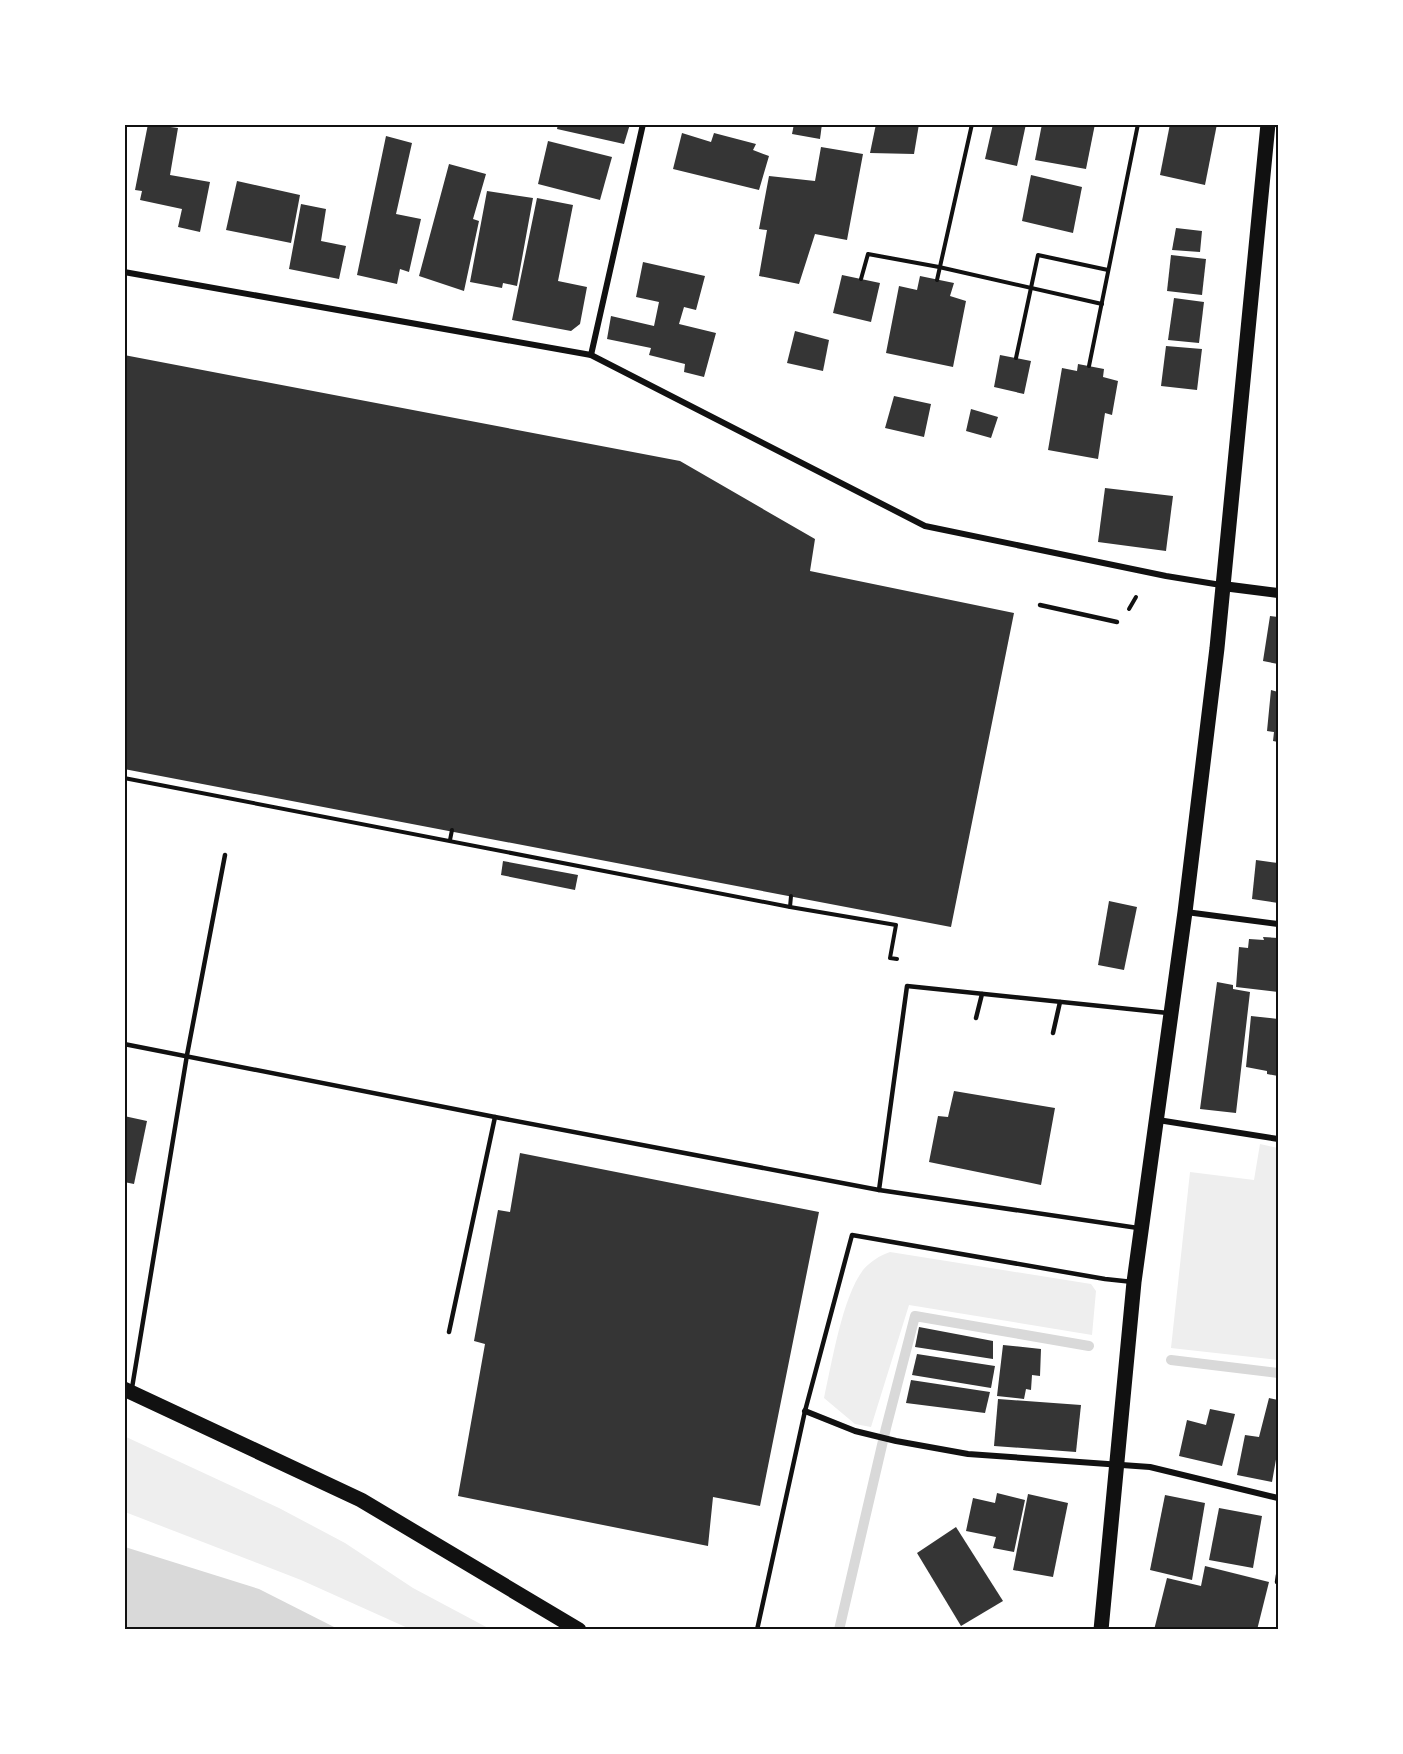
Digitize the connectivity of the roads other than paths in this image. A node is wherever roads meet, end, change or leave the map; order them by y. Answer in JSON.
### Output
{"nodes":[{"id":1,"x":643,"y":124,"type":"edge"},
{"id":2,"x":1268,"y":124,"type":"edge"},
{"id":3,"x":124,"y":272,"type":"edge"},
{"id":4,"x":591,"y":355,"type":"junction"},
{"id":5,"x":1223,"y":586,"type":"junction"},
{"id":6,"x":1278,"y":593,"type":"edge"},
{"id":7,"x":1040,"y":605,"type":"dead end"},
{"id":8,"x":1117,"y":622,"type":"dead end"},
{"id":9,"x":225,"y":855,"type":"dead end"},
{"id":10,"x":1185,"y":912,"type":"junction"},
{"id":11,"x":1278,"y":924,"type":"edge"},
{"id":12,"x":982,"y":994,"type":"junction"},
{"id":13,"x":1060,"y":1002,"type":"junction"},
{"id":14,"x":1171,"y":1014,"type":"junction"},
{"id":15,"x":976,"y":1018,"type":"dead end"},
{"id":16,"x":1053,"y":1033,"type":"dead end"},
{"id":17,"x":124,"y":1044,"type":"edge"},
{"id":18,"x":187,"y":1056,"type":"junction"},
{"id":19,"x":495,"y":1117,"type":"junction"},
{"id":20,"x":1156,"y":1119,"type":"junction"},
{"id":21,"x":1278,"y":1139,"type":"edge"},
{"id":22,"x":879,"y":1190,"type":"junction"},
{"id":23,"x":1141,"y":1228,"type":"junction"},
{"id":24,"x":1134,"y":1282,"type":"junction"},
{"id":25,"x":449,"y":1332,"type":"dead end"},
{"id":26,"x":128,"y":1390,"type":"edge"},
{"id":27,"x":805,"y":1411,"type":"junction"},
{"id":28,"x":1116,"y":1464,"type":"junction"},
{"id":29,"x":1278,"y":1498,"type":"edge"},
{"id":30,"x":1278,"y":1575,"type":"edge"},
{"id":31,"x":1276,"y":1582,"type":"dead end"},
{"id":32,"x":579,"y":1629,"type":"edge"},
{"id":33,"x":757,"y":1629,"type":"edge"},
{"id":34,"x":1101,"y":1629,"type":"edge"}],
"edges":[{"from":1,"to":4,"type":"street"},
{"from":2,"to":5,"type":"main road"},
{"from":3,"to":4,"type":"street"},
{"from":4,"to":5,"type":"street"},
{"from":5,"to":6,"type":"street"},
{"from":5,"to":10,"type":"main road"},
{"from":7,"to":8,"type":"lane"},
{"from":9,"to":18,"type":"lane"},
{"from":10,"to":11,"type":"street"},
{"from":10,"to":14,"type":"main road"},
{"from":12,"to":13,"type":"lane"},
{"from":12,"to":15,"type":"lane"},
{"from":12,"to":22,"type":"lane"},
{"from":13,"to":14,"type":"lane"},
{"from":13,"to":16,"type":"lane"},
{"from":14,"to":20,"type":"main road"},
{"from":17,"to":18,"type":"lane"},
{"from":18,"to":19,"type":"lane"},
{"from":18,"to":26,"type":"lane"},
{"from":19,"to":22,"type":"lane"},
{"from":19,"to":25,"type":"lane"},
{"from":20,"to":21,"type":"street"},
{"from":20,"to":23,"type":"main road"},
{"from":22,"to":23,"type":"lane"},
{"from":23,"to":24,"type":"main road"},
{"from":24,"to":27,"type":"lane"},
{"from":24,"to":28,"type":"main road"},
{"from":26,"to":32,"type":"main road"},
{"from":27,"to":28,"type":"street"},
{"from":27,"to":33,"type":"lane"},
{"from":28,"to":29,"type":"street"},
{"from":28,"to":34,"type":"main road"},
{"from":30,"to":31,"type":"lane"}]}
